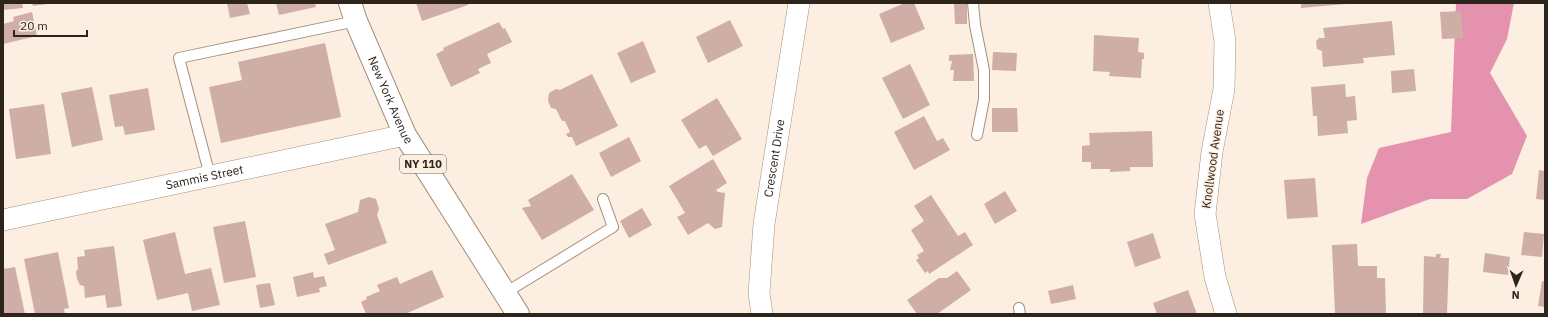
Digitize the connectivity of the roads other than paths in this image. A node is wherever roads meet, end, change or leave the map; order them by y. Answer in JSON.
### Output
{"nodes":[{"id":1,"x":799,"y":3,"type":"edge"},
{"id":2,"x":973,"y":3,"type":"edge"},
{"id":3,"x":1219,"y":3,"type":"edge"},
{"id":4,"x":353,"y":12,"type":"edge"},
{"id":5,"x":405,"y":135,"type":"junction"},
{"id":6,"x":977,"y":135,"type":"dead end"},
{"id":7,"x":210,"y":176,"type":"junction"},
{"id":8,"x":604,"y":199,"type":"dead end"},
{"id":9,"x":3,"y":220,"type":"edge"},
{"id":10,"x":505,"y":293,"type":"junction"},
{"id":11,"x":518,"y":314,"type":"edge"},
{"id":12,"x":762,"y":314,"type":"edge"},
{"id":13,"x":1226,"y":314,"type":"edge"}],
"edges":[{"from":1,"to":12,"type":"street","name":"Crescent Drive"},
{"from":2,"to":6,"type":"lane"},
{"from":3,"to":13,"type":"street","name":"Knollwood Avenue"},
{"from":4,"to":5,"type":"main road","name":"New York Avenue","number":"NY 110"},
{"from":4,"to":7,"type":"lane"},
{"from":5,"to":7,"type":"street","name":"Sammis Street"},
{"from":5,"to":10,"type":"main road","name":"New York Avenue","number":"NY 110"},
{"from":7,"to":9,"type":"street","name":"Sammis Street"},
{"from":8,"to":10,"type":"lane"},
{"from":10,"to":11,"type":"main road","name":"New York Avenue","number":"NY 110"}]}
